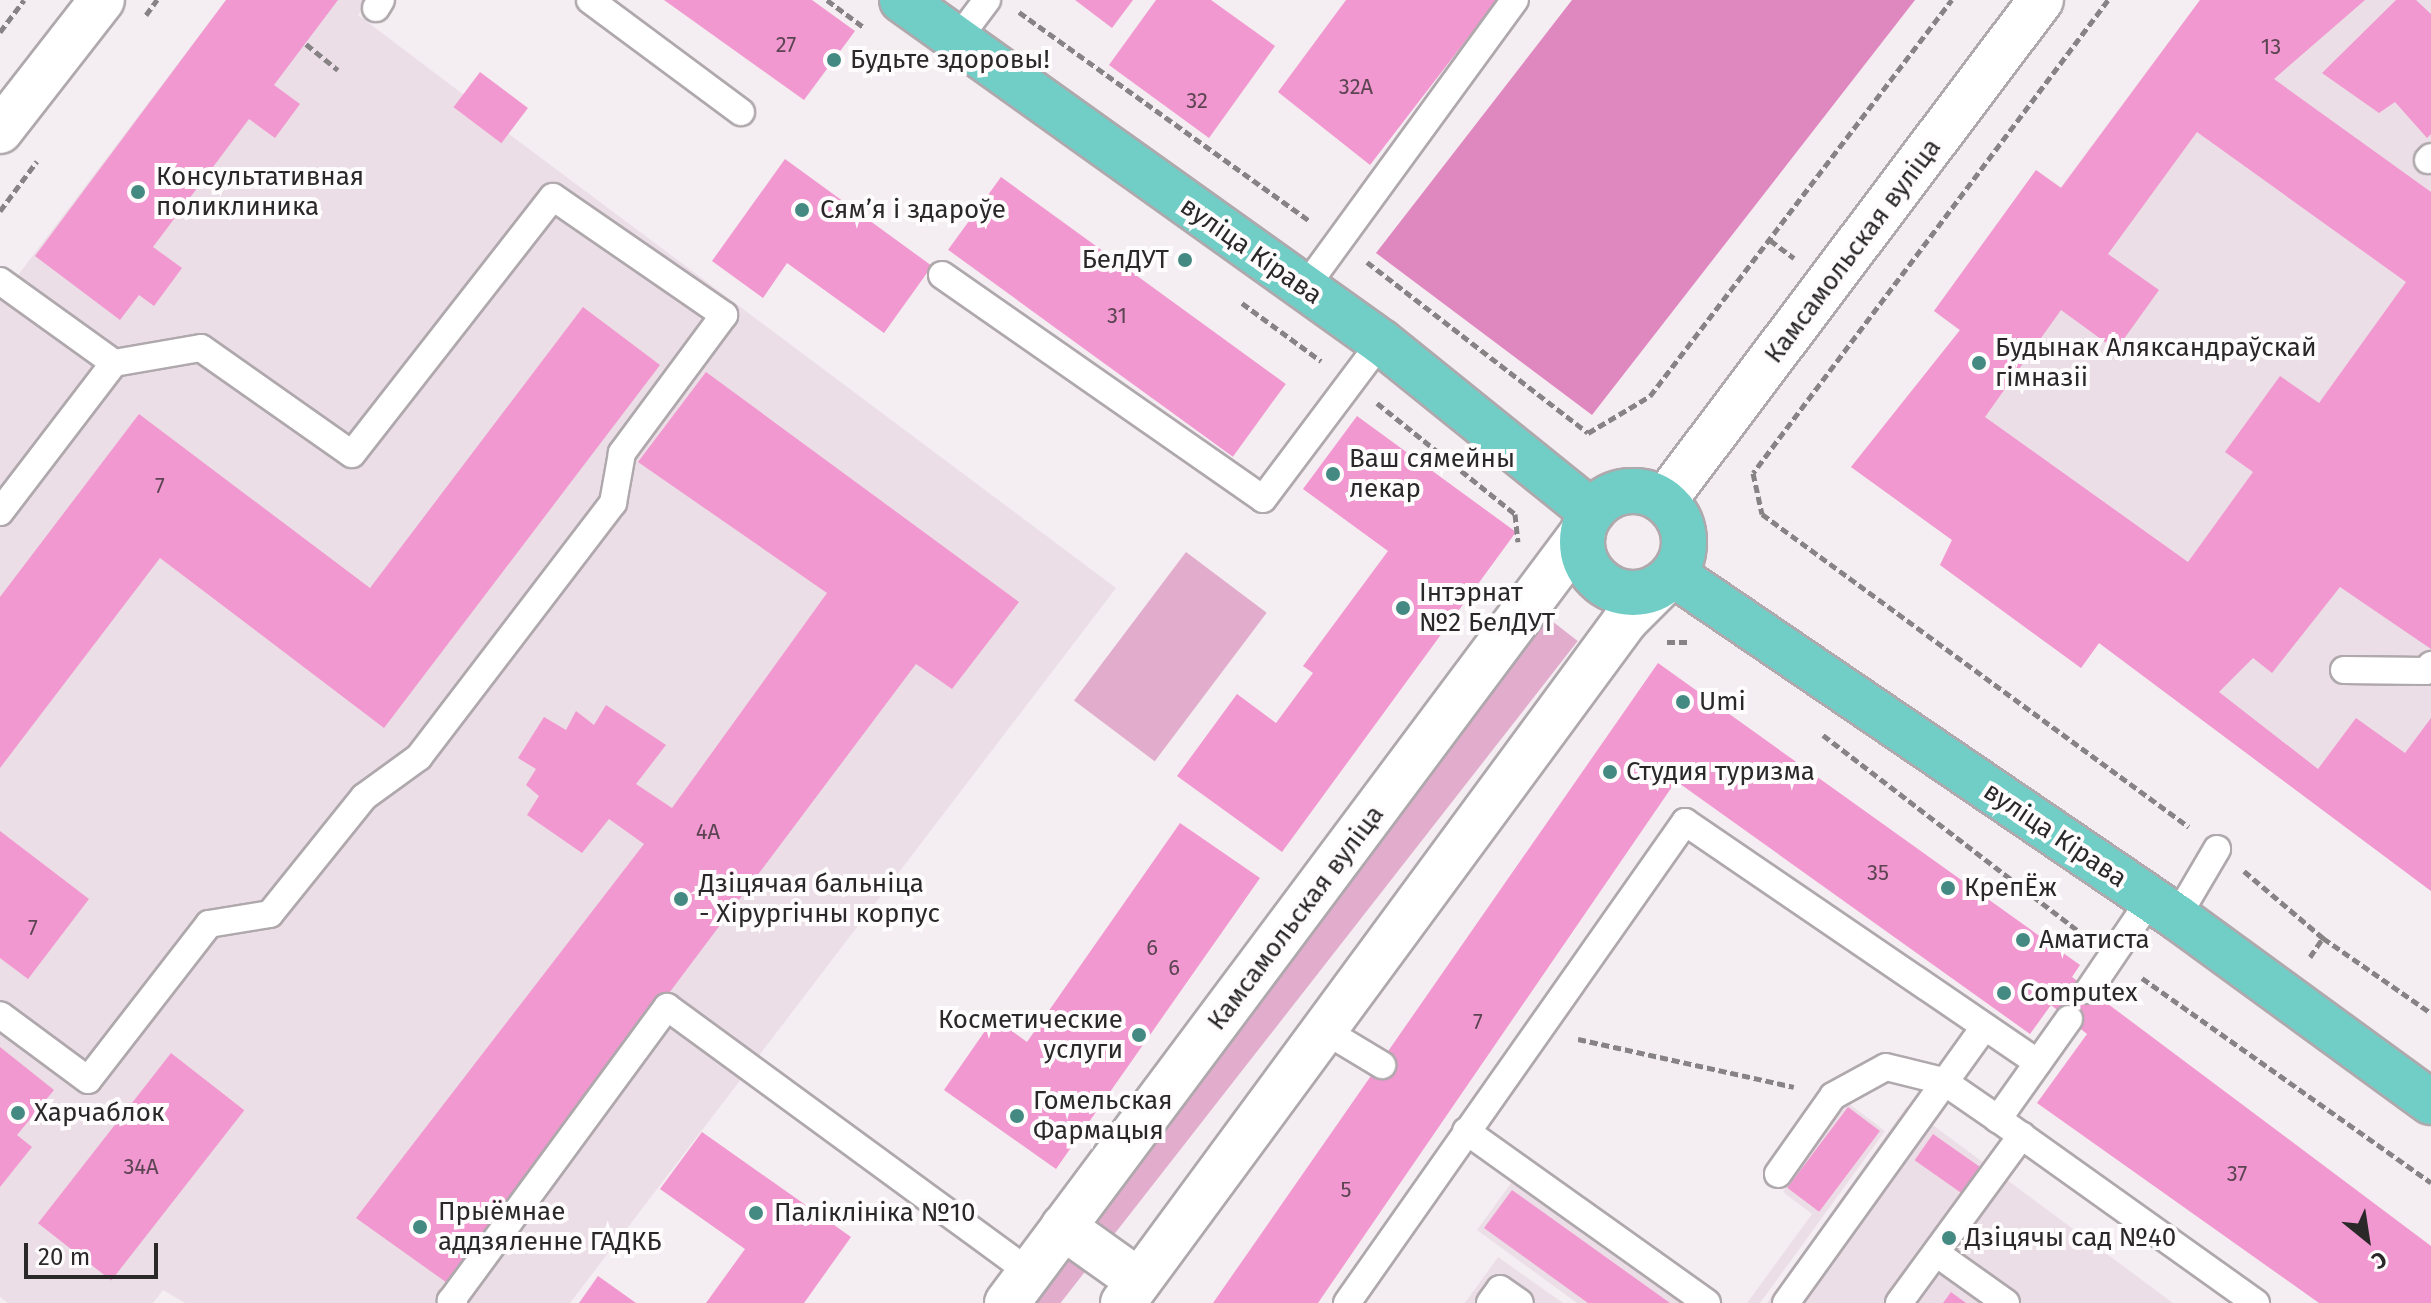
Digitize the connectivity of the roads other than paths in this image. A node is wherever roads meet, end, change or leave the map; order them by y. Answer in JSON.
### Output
{"nodes":[{"id":1,"x":102,"y":0,"type":"edge"},
{"id":2,"x":590,"y":0,"type":"edge"},
{"id":3,"x":902,"y":0,"type":"edge"},
{"id":4,"x":987,"y":0,"type":"edge"},
{"id":5,"x":1515,"y":0,"type":"edge"},
{"id":6,"x":2041,"y":0,"type":"edge"},
{"id":7,"x":957,"y":40,"type":"junction"},
{"id":8,"x":741,"y":112,"type":"dead end"},
{"id":9,"x":0,"y":131,"type":"edge"},
{"id":10,"x":942,"y":275,"type":"dead end"},
{"id":11,"x":0,"y":281,"type":"edge"},
{"id":12,"x":1304,"y":289,"type":"junction"},
{"id":13,"x":1381,"y":342,"type":"junction"},
{"id":14,"x":114,"y":363,"type":"junction"},
{"id":15,"x":1664,"y":501,"type":"junction"},
{"id":16,"x":0,"y":512,"type":"edge"},
{"id":17,"x":1588,"y":522,"type":"junction"},
{"id":18,"x":1667,"y":580,"type":"junction"},
{"id":19,"x":2431,"y":665,"type":"edge"},
{"id":20,"x":2344,"y":670,"type":"dead end"},
{"id":21,"x":2217,"y":849,"type":"road end"},
{"id":22,"x":2164,"y":908,"type":"junction"},
{"id":23,"x":2089,"y":990,"type":"dead end"},
{"id":24,"x":0,"y":1015,"type":"edge"},
{"id":25,"x":2069,"y":1019,"type":"dead end"},
{"id":26,"x":1984,"y":1027,"type":"junction"},
{"id":27,"x":1324,"y":1030,"type":"junction"},
{"id":28,"x":2038,"y":1063,"type":"junction"},
{"id":29,"x":1382,"y":1065,"type":"dead end"},
{"id":30,"x":1943,"y":1081,"type":"junction"},
{"id":31,"x":2431,"y":1102,"type":"edge"},
{"id":32,"x":1998,"y":1119,"type":"junction"},
{"id":33,"x":1466,"y":1131,"type":"junction"},
{"id":34,"x":2022,"y":1135,"type":"junction"},
{"id":35,"x":1778,"y":1174,"type":"dead end"},
{"id":36,"x":1063,"y":1227,"type":"junction"},
{"id":37,"x":1936,"y":1253,"type":"junction"},
{"id":38,"x":1018,"y":1288,"type":"edge"},
{"id":39,"x":1131,"y":1292,"type":"edge"},
{"id":40,"x":454,"y":1303,"type":"edge"},
{"id":41,"x":1347,"y":1303,"type":"edge"},
{"id":42,"x":1490,"y":1303,"type":"edge"},
{"id":43,"x":1520,"y":1303,"type":"edge"},
{"id":44,"x":1707,"y":1303,"type":"edge"},
{"id":45,"x":1786,"y":1303,"type":"edge"},
{"id":46,"x":1899,"y":1303,"type":"edge"},
{"id":47,"x":2006,"y":1303,"type":"edge"},
{"id":48,"x":2256,"y":1303,"type":"edge"}],
"edges":[{"from":1,"to":9,"type":"street"},
{"from":2,"to":8,"type":"lane"},
{"from":3,"to":7,"type":"main road","name":"вуліца Кірава"},
{"from":4,"to":7,"type":"lane"},
{"from":5,"to":12,"type":"lane"},
{"from":6,"to":15,"type":"street","name":"Камсамольская вуліца"},
{"from":7,"to":12,"type":"main road","name":"вуліца Кірава"},
{"from":10,"to":13,"type":"lane"},
{"from":11,"to":14,"type":"lane"},
{"from":12,"to":13,"type":"main road","name":"вуліца Кірава"},
{"from":13,"to":17,"type":"main road","name":"вуліца Кірава"},
{"from":14,"to":16,"type":"lane"},
{"from":14,"to":24,"type":"lane"},
{"from":15,"to":17,"type":"main road"},
{"from":15,"to":18,"type":"main road"},
{"from":17,"to":18,"type":"main road"},
{"from":17,"to":36,"type":"street","name":"Камсамольская вуліца"},
{"from":18,"to":22,"type":"main road","name":"вуліца Кірава"},
{"from":18,"to":27,"type":"street"},
{"from":19,"to":20,"type":"lane"},
{"from":21,"to":22,"type":"lane"},
{"from":22,"to":23,"type":"lane"},
{"from":22,"to":31,"type":"main road","name":"вуліца Кірава"},
{"from":25,"to":28,"type":"lane"},
{"from":26,"to":28,"type":"lane"},
{"from":26,"to":30,"type":"lane"},
{"from":26,"to":33,"type":"lane"},
{"from":27,"to":29,"type":"lane"},
{"from":27,"to":39,"type":"street"},
{"from":28,"to":32,"type":"lane"},
{"from":30,"to":32,"type":"lane"},
{"from":30,"to":35,"type":"lane"},
{"from":30,"to":45,"type":"lane"},
{"from":32,"to":34,"type":"lane"},
{"from":33,"to":41,"type":"lane"},
{"from":33,"to":44,"type":"lane"},
{"from":34,"to":37,"type":"lane"},
{"from":34,"to":48,"type":"lane"},
{"from":36,"to":38,"type":"street","name":"Камсамольская вуліца"},
{"from":36,"to":39,"type":"street"},
{"from":37,"to":46,"type":"lane"},
{"from":37,"to":47,"type":"lane"},
{"from":38,"to":40,"type":"lane"},
{"from":42,"to":43,"type":"lane"}]}
